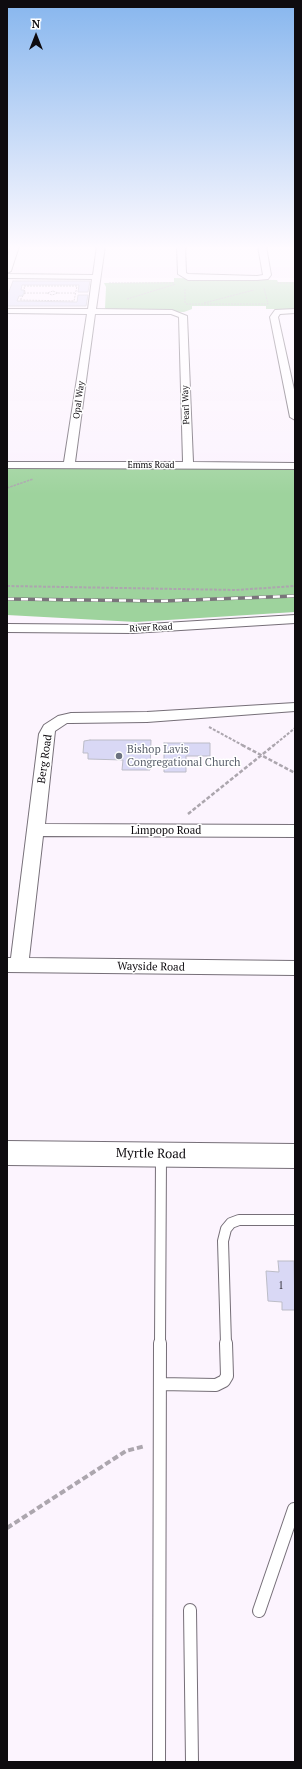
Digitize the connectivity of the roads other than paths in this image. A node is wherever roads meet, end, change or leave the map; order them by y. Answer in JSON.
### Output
{"nodes":[{"id":1,"x":90,"y":329,"type":"edge"},
{"id":2,"x":183,"y":329,"type":"edge"},
{"id":3,"x":276,"y":329,"type":"edge"},
{"id":4,"x":295,"y":417,"type":"edge"},
{"id":5,"x":7,"y":465,"type":"edge"},
{"id":6,"x":69,"y":465,"type":"junction"},
{"id":7,"x":188,"y":466,"type":"junction"},
{"id":8,"x":295,"y":466,"type":"edge"},
{"id":9,"x":295,"y":619,"type":"edge"},
{"id":10,"x":7,"y":628,"type":"edge"},
{"id":11,"x":295,"y":707,"type":"edge"},
{"id":12,"x":36,"y":830,"type":"junction"},
{"id":13,"x":295,"y":832,"type":"edge"},
{"id":14,"x":13,"y":966,"type":"edge"},
{"id":15,"x":295,"y":968,"type":"edge"},
{"id":16,"x":7,"y":1153,"type":"edge"},
{"id":17,"x":161,"y":1154,"type":"junction"},
{"id":18,"x":295,"y":1156,"type":"edge"},
{"id":19,"x":295,"y":1220,"type":"edge"},
{"id":20,"x":160,"y":1384,"type":"junction"},
{"id":21,"x":294,"y":1509,"type":"dead end"},
{"id":22,"x":190,"y":1610,"type":"dead end"},
{"id":23,"x":258,"y":1611,"type":"dead end"},
{"id":24,"x":159,"y":1762,"type":"edge"},
{"id":25,"x":192,"y":1762,"type":"edge"}],
"edges":[{"from":1,"to":6,"type":"street","name":"Opal Way"},
{"from":2,"to":7,"type":"street","name":"Pearl Way"},
{"from":3,"to":4,"type":"street"},
{"from":5,"to":6,"type":"street","name":"Emms Road"},
{"from":6,"to":7,"type":"street","name":"Emms Road"},
{"from":7,"to":8,"type":"street","name":"Emms Road"},
{"from":9,"to":10,"type":"street","name":"River Road"},
{"from":11,"to":12,"type":"street","name":"Berg Road"},
{"from":12,"to":13,"type":"street","name":"Limpopo Road"},
{"from":12,"to":14,"type":"street","name":"Berg Road"},
{"from":14,"to":15,"type":"street","name":"Wayside Road"},
{"from":16,"to":17,"type":"street","name":"Myrtle Road"},
{"from":17,"to":18,"type":"street","name":"Myrtle Road"},
{"from":17,"to":20,"type":"lane"},
{"from":19,"to":20,"type":"lane"},
{"from":20,"to":24,"type":"lane"},
{"from":21,"to":23,"type":"lane"},
{"from":22,"to":25,"type":"lane"}]}
